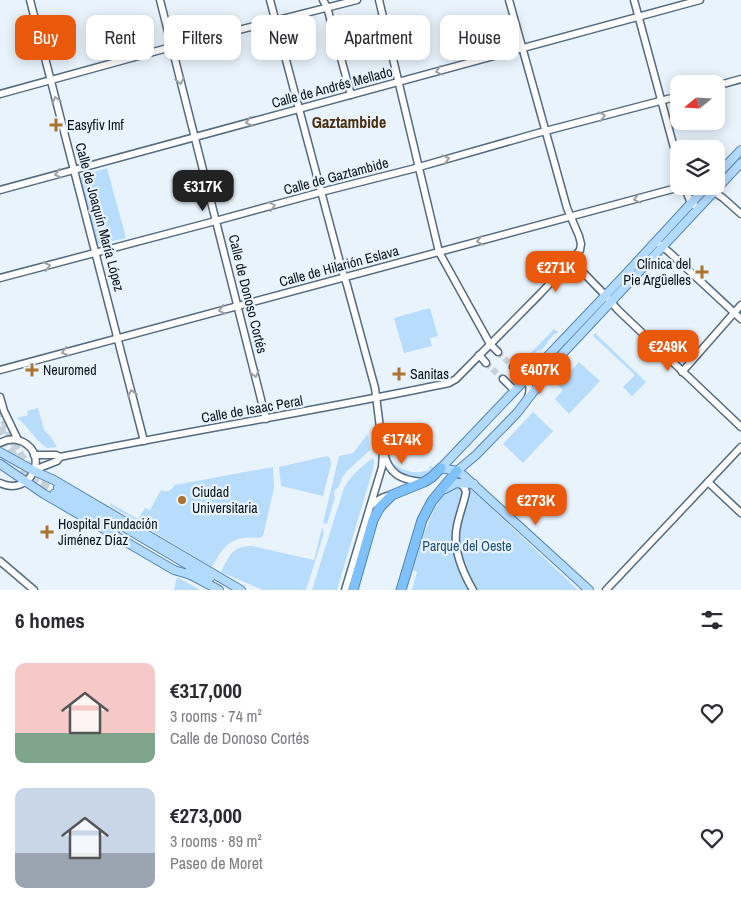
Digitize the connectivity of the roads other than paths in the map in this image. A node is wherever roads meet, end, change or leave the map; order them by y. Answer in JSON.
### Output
{"nodes":[{"id":1,"x":30,"y":0,"type":"edge"},
{"id":2,"x":160,"y":0,"type":"edge"},
{"id":3,"x":270,"y":0,"type":"edge"},
{"id":4,"x":323,"y":0,"type":"edge"},
{"id":5,"x":357,"y":0,"type":"edge"},
{"id":6,"x":379,"y":0,"type":"edge"},
{"id":7,"x":508,"y":0,"type":"edge"},
{"id":8,"x":634,"y":0,"type":"edge"},
{"id":9,"x":700,"y":0,"type":"edge"},
{"id":10,"x":328,"y":7,"type":"junction"},
{"id":11,"x":274,"y":15,"type":"edge"},
{"id":12,"x":298,"y":15,"type":"edge"},
{"id":13,"x":164,"y":16,"type":"edge"},
{"id":14,"x":638,"y":16,"type":"junction"},
{"id":15,"x":522,"y":48,"type":"junction"},
{"id":16,"x":164,"y":49,"type":"edge"},
{"id":17,"x":175,"y":60,"type":"edge"},
{"id":18,"x":286,"y":60,"type":"edge"},
{"id":19,"x":741,"y":79,"type":"edge"},
{"id":20,"x":51,"y":80,"type":"junction"},
{"id":21,"x":399,"y":82,"type":"junction"},
{"id":22,"x":725,"y":83,"type":"edge"},
{"id":23,"x":0,"y":94,"type":"edge"},
{"id":24,"x":351,"y":95,"type":"junction"},
{"id":25,"x":670,"y":98,"type":"edge"},
{"id":26,"x":661,"y":101,"type":"junction"},
{"id":27,"x":299,"y":109,"type":"junction"},
{"id":28,"x":546,"y":131,"type":"junction"},
{"id":29,"x":195,"y":137,"type":"junction"},
{"id":30,"x":672,"y":140,"type":"edge"},
{"id":31,"x":741,"y":150,"type":"edge"},
{"id":32,"x":741,"y":163,"type":"edge"},
{"id":33,"x":419,"y":167,"type":"junction"},
{"id":34,"x":725,"y":167,"type":"edge"},
{"id":35,"x":74,"y":170,"type":"junction"},
{"id":36,"x":725,"y":180,"type":"edge"},
{"id":37,"x":0,"y":190,"type":"edge"},
{"id":38,"x":670,"y":190,"type":"edge"},
{"id":39,"x":321,"y":192,"type":"junction"},
{"id":40,"x":688,"y":195,"type":"edge"},
{"id":41,"x":699,"y":195,"type":"edge"},
{"id":42,"x":711,"y":195,"type":"edge"},
{"id":43,"x":718,"y":195,"type":"edge"},
{"id":44,"x":691,"y":203,"type":"junction"},
{"id":45,"x":698,"y":208,"type":"junction"},
{"id":46,"x":741,"y":214,"type":"edge"},
{"id":47,"x":570,"y":217,"type":"junction"},
{"id":48,"x":216,"y":221,"type":"junction"},
{"id":49,"x":659,"y":244,"type":"junction"},
{"id":50,"x":439,"y":252,"type":"junction"},
{"id":51,"x":96,"y":253,"type":"junction"},
{"id":52,"x":570,"y":262,"type":"junction"},
{"id":53,"x":344,"y":277,"type":"junction"},
{"id":54,"x":0,"y":278,"type":"edge"},
{"id":55,"x":605,"y":295,"type":"junction"},
{"id":56,"x":612,"y":302,"type":"junction"},
{"id":57,"x":741,"y":305,"type":"edge"},
{"id":58,"x":238,"y":306,"type":"junction"},
{"id":59,"x":734,"y":313,"type":"junction"},
{"id":60,"x":741,"y":319,"type":"edge"},
{"id":61,"x":118,"y":338,"type":"junction"},
{"id":62,"x":490,"y":344,"type":"junction"},
{"id":63,"x":498,"y":352,"type":"tunnel mouth"},
{"id":64,"x":479,"y":355,"type":"junction"},
{"id":65,"x":486,"y":363,"type":"tunnel mouth"},
{"id":66,"x":513,"y":367,"type":"tunnel mouth"},
{"id":67,"x":0,"y":370,"type":"edge"},
{"id":68,"x":682,"y":372,"type":"junction"},
{"id":69,"x":503,"y":379,"type":"tunnel mouth"},
{"id":70,"x":526,"y":380,"type":"junction"},
{"id":71,"x":515,"y":391,"type":"junction"},
{"id":72,"x":0,"y":397,"type":"edge"},
{"id":73,"x":375,"y":399,"type":"junction"},
{"id":74,"x":517,"y":413,"type":"junction"},
{"id":75,"x":266,"y":419,"type":"junction"},
{"id":76,"x":741,"y":427,"type":"edge"},
{"id":77,"x":18,"y":440,"type":"junction"},
{"id":78,"x":144,"y":441,"type":"junction"},
{"id":79,"x":0,"y":443,"type":"edge"},
{"id":80,"x":382,"y":446,"type":"junction"},
{"id":81,"x":741,"y":447,"type":"edge"},
{"id":82,"x":0,"y":452,"type":"edge"},
{"id":83,"x":34,"y":455,"type":"junction"},
{"id":84,"x":60,"y":457,"type":"junction"},
{"id":85,"x":0,"y":464,"type":"edge"},
{"id":86,"x":441,"y":468,"type":"junction"},
{"id":87,"x":34,"y":470,"type":"junction"},
{"id":88,"x":457,"y":471,"type":"junction"},
{"id":89,"x":26,"y":482,"type":"junction"},
{"id":90,"x":424,"y":482,"type":"junction"},
{"id":91,"x":458,"y":482,"type":"junction"},
{"id":92,"x":708,"y":482,"type":"junction"},
{"id":93,"x":3,"y":484,"type":"edge"},
{"id":94,"x":474,"y":484,"type":"junction"},
{"id":95,"x":0,"y":492,"type":"edge"},
{"id":96,"x":438,"y":492,"type":"junction"},
{"id":97,"x":392,"y":495,"type":"junction"},
{"id":98,"x":370,"y":508,"type":"junction"},
{"id":99,"x":741,"y":513,"type":"edge"},
{"id":100,"x":0,"y":561,"type":"edge"},
{"id":101,"x":191,"y":575,"type":"junction"},
{"id":102,"x":34,"y":590,"type":"edge"},
{"id":103,"x":219,"y":590,"type":"edge"},
{"id":104,"x":235,"y":590,"type":"edge"},
{"id":105,"x":241,"y":590,"type":"edge"},
{"id":106,"x":345,"y":590,"type":"edge"},
{"id":107,"x":353,"y":590,"type":"edge"},
{"id":108,"x":401,"y":590,"type":"edge"},
{"id":109,"x":473,"y":590,"type":"edge"},
{"id":110,"x":589,"y":590,"type":"edge"},
{"id":111,"x":606,"y":590,"type":"edge"}],
"edges":[{"from":1,"to":20,"type":"street","name":"Calle de Joaquín María López"},
{"from":2,"to":13,"type":"street","name":"Calle de Donoso Cortés"},
{"from":3,"to":11,"type":"street"},
{"from":4,"to":10,"type":"street"},
{"from":5,"to":10,"type":"street"},
{"from":6,"to":21,"type":"street"},
{"from":7,"to":15,"type":"street"},
{"from":8,"to":14,"type":"street"},
{"from":9,"to":14,"type":"street","name":"Calle de Andrés Mellado"},
{"from":10,"to":12,"type":"street"},
{"from":10,"to":24,"type":"street"},
{"from":14,"to":15,"type":"street","name":"Calle de Andrés Mellado"},
{"from":14,"to":26,"type":"street"},
{"from":15,"to":21,"type":"street","name":"Calle de Andrés Mellado","one_way":true},
{"from":15,"to":28,"type":"street"},
{"from":16,"to":20,"type":"street"},
{"from":17,"to":29,"type":"street","name":"Calle de Donoso Cortés","one_way":true},
{"from":18,"to":27,"type":"street"},
{"from":19,"to":22,"type":"street"},
{"from":20,"to":23,"type":"street"},
{"from":35,"to":20,"type":"street","name":"Calle de Joaquín María López","one_way":true},
{"from":21,"to":24,"type":"street","name":"Calle de Andrés Mellado"},
{"from":21,"to":33,"type":"street"},
{"from":24,"to":27,"type":"street","name":"Calle de Andrés Mellado"},
{"from":25,"to":26,"type":"street","name":"Calle de Gaztambide"},
{"from":28,"to":26,"type":"street","name":"Calle de Gaztambide","one_way":true},
{"from":26,"to":30,"type":"street"},
{"from":27,"to":29,"type":"street","name":"Calle de Andrés Mellado","one_way":true},
{"from":27,"to":39,"type":"street"},
{"from":33,"to":28,"type":"street","name":"Calle de Gaztambide","one_way":true},
{"from":28,"to":47,"type":"street"},
{"from":29,"to":35,"type":"street","name":"Calle de Andrés Mellado"},
{"from":29,"to":48,"type":"street","name":"Calle de Donoso Cortés"},
{"from":31,"to":34,"type":"main road"},
{"from":32,"to":36,"type":"main road"},
{"from":33,"to":39,"type":"street","name":"Calle de Gaztambide"},
{"from":33,"to":50,"type":"street"},
{"from":35,"to":37,"type":"street","name":"Calle de Andrés Mellado","one_way":true},
{"from":35,"to":51,"type":"street","name":"Calle de Joaquín María López"},
{"from":38,"to":47,"type":"street","name":"Calle de Hilarión Eslava","one_way":true},
{"from":48,"to":39,"type":"street","name":"Calle de Gaztambide","one_way":true},
{"from":39,"to":53,"type":"street"},
{"from":40,"to":44,"type":"street"},
{"from":41,"to":44,"type":"main road"},
{"from":42,"to":45,"type":"main road"},
{"from":43,"to":46,"type":"street"},
{"from":44,"to":45,"type":"street"},
{"from":44,"to":49,"type":"main road"},
{"from":45,"to":49,"type":"main road"},
{"from":47,"to":50,"type":"street","name":"Calle de Hilarión Eslava","one_way":true},
{"from":47,"to":52,"type":"street"},
{"from":48,"to":51,"type":"street","name":"Calle de Gaztambide"},
{"from":48,"to":58,"type":"street","name":"Calle de Donoso Cortés"},
{"from":49,"to":55,"type":"main road"},
{"from":49,"to":56,"type":"main road"},
{"from":49,"to":59,"type":"street"},
{"from":50,"to":53,"type":"street","name":"Calle de Hilarión Eslava"},
{"from":50,"to":62,"type":"street"},
{"from":54,"to":51,"type":"street","name":"Calle de Gaztambide","one_way":true},
{"from":51,"to":61,"type":"street","name":"Calle de Joaquín María López"},
{"from":52,"to":55,"type":"street"},
{"from":52,"to":62,"type":"street"},
{"from":53,"to":58,"type":"street","name":"Calle de Hilarión Eslava"},
{"from":53,"to":73,"type":"street"},
{"from":55,"to":56,"type":"street"},
{"from":55,"to":70,"type":"main road"},
{"from":56,"to":68,"type":"street"},
{"from":56,"to":74,"type":"main road"},
{"from":57,"to":59,"type":"street"},
{"from":58,"to":61,"type":"street","name":"Calle de Hilarión Eslava","one_way":true},
{"from":58,"to":75,"type":"street","name":"Calle de Donoso Cortés","one_way":true},
{"from":59,"to":60,"type":"street"},
{"from":59,"to":68,"type":"street"},
{"from":61,"to":67,"type":"street","name":"Calle de Hilarión Eslava","one_way":true},
{"from":78,"to":61,"type":"street","name":"Calle de Joaquín María López","one_way":true},
{"from":62,"to":63,"type":"street"},
{"from":62,"to":64,"type":"street"},
{"from":64,"to":65,"type":"street"},
{"from":64,"to":73,"type":"street","name":"Calle de Isaac Peral"},
{"from":66,"to":70,"type":"street"},
{"from":68,"to":76,"type":"street"},
{"from":69,"to":71,"type":"street"},
{"from":70,"to":71,"type":"main road"},
{"from":70,"to":74,"type":"street"},
{"from":71,"to":86,"type":"main road"},
{"from":72,"to":77,"type":"street"},
{"from":73,"to":75,"type":"street","name":"Calle de Isaac Peral"},
{"from":73,"to":80,"type":"street"},
{"from":74,"to":88,"type":"main road"},
{"from":75,"to":78,"type":"street","name":"Calle de Isaac Peral"},
{"from":77,"to":79,"type":"street"},
{"from":77,"to":83,"type":"street"},
{"from":78,"to":84,"type":"street","name":"Calle de Isaac Peral"},
{"from":80,"to":90,"type":"street"},
{"from":80,"to":98,"type":"street"},
{"from":81,"to":92,"type":"street"},
{"from":82,"to":87,"type":"main road"},
{"from":83,"to":84,"type":"street","name":"Calle de Isaac Peral"},
{"from":83,"to":87,"type":"street"},
{"from":84,"to":87,"type":"street","name":"Calle de Isaac Peral"},
{"from":85,"to":89,"type":"main road"},
{"from":86,"to":88,"type":"main road"},
{"from":86,"to":90,"type":"highway"},
{"from":87,"to":89,"type":"street"},
{"from":87,"to":105,"type":"main road"},
{"from":88,"to":94,"type":"main road"},
{"from":88,"to":96,"type":"highway"},
{"from":89,"to":93,"type":"street"},
{"from":89,"to":101,"type":"main road"},
{"from":90,"to":97,"type":"highway"},
{"from":91,"to":94,"type":"main road"},
{"from":91,"to":96,"type":"main road"},
{"from":91,"to":109,"type":"street"},
{"from":92,"to":99,"type":"street"},
{"from":92,"to":111,"type":"street"},
{"from":93,"to":95,"type":"street"},
{"from":94,"to":110,"type":"main road"},
{"from":96,"to":108,"type":"highway"},
{"from":97,"to":98,"type":"street"},
{"from":97,"to":107,"type":"highway"},
{"from":98,"to":106,"type":"street"},
{"from":100,"to":102,"type":"street"},
{"from":101,"to":103,"type":"main road"},
{"from":101,"to":104,"type":"main road"}]}
